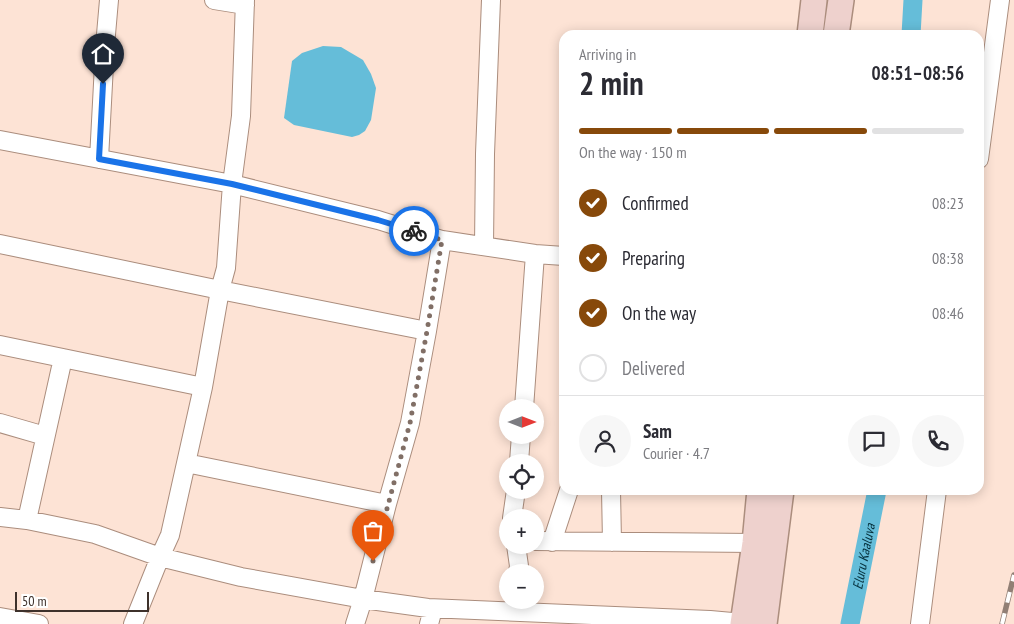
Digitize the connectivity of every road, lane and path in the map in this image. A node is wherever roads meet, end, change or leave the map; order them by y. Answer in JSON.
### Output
{"nodes":[{"id":1,"x":109,"y":0,"type":"edge"},
{"id":2,"x":214,"y":0,"type":"edge"},
{"id":3,"x":491,"y":0,"type":"edge"},
{"id":4,"x":814,"y":0,"type":"edge"},
{"id":5,"x":841,"y":0,"type":"edge"},
{"id":6,"x":1000,"y":0,"type":"edge"},
{"id":7,"x":245,"y":3,"type":"edge"},
{"id":8,"x":811,"y":30,"type":"edge"},
{"id":9,"x":837,"y":30,"type":"edge"},
{"id":10,"x":984,"y":121,"type":"edge"},
{"id":11,"x":0,"y":140,"type":"edge"},
{"id":12,"x":99,"y":159,"type":"junction"},
{"id":13,"x":232,"y":184,"type":"junction"},
{"id":14,"x":442,"y":240,"type":"junction"},
{"id":15,"x":0,"y":244,"type":"edge"},
{"id":16,"x":484,"y":246,"type":"junction"},
{"id":17,"x":535,"y":254,"type":"junction"},
{"id":18,"x":559,"y":256,"type":"edge"},
{"id":19,"x":220,"y":290,"type":"junction"},
{"id":20,"x":427,"y":331,"type":"junction"},
{"id":21,"x":0,"y":345,"type":"edge"},
{"id":22,"x":63,"y":358,"type":"junction"},
{"id":23,"x":203,"y":387,"type":"junction"},
{"id":24,"x":525,"y":399,"type":"edge"},
{"id":25,"x":0,"y":422,"type":"edge"},
{"id":26,"x":45,"y":436,"type":"junction"},
{"id":27,"x":186,"y":463,"type":"junction"},
{"id":28,"x":566,"y":495,"type":"edge"},
{"id":29,"x":611,"y":495,"type":"edge"},
{"id":30,"x":760,"y":495,"type":"edge"},
{"id":31,"x":780,"y":495,"type":"edge"},
{"id":32,"x":936,"y":495,"type":"edge"},
{"id":33,"x":388,"y":504,"type":"junction"},
{"id":34,"x":0,"y":518,"type":"edge"},
{"id":35,"x":27,"y":520,"type":"junction"},
{"id":36,"x":544,"y":539,"type":"edge"},
{"id":37,"x":544,"y":541,"type":"edge"},
{"id":38,"x":612,"y":542,"type":"junction"},
{"id":39,"x":755,"y":543,"type":"junction"},
{"id":40,"x":160,"y":557,"type":"junction"},
{"id":41,"x":363,"y":599,"type":"junction"},
{"id":42,"x":519,"y":612,"type":"edge"},
{"id":43,"x":431,"y":616,"type":"edge"},
{"id":44,"x":0,"y":617,"type":"edge"},
{"id":45,"x":32,"y":623,"type":"edge"},
{"id":46,"x":133,"y":624,"type":"edge"},
{"id":47,"x":355,"y":624,"type":"edge"},
{"id":48,"x":750,"y":624,"type":"edge"},
{"id":49,"x":920,"y":624,"type":"edge"}],
"edges":[{"from":1,"to":12,"type":"street"},
{"from":2,"to":7,"type":"street"},
{"from":3,"to":16,"type":"street"},
{"from":4,"to":8,"type":"main road"},
{"from":5,"to":9,"type":"main road"},
{"from":6,"to":10,"type":"street"},
{"from":7,"to":13,"type":"street"},
{"from":11,"to":12,"type":"street"},
{"from":12,"to":13,"type":"street"},
{"from":13,"to":14,"type":"street"},
{"from":13,"to":19,"type":"street"},
{"from":14,"to":16,"type":"street"},
{"from":14,"to":20,"type":"street"},
{"from":15,"to":19,"type":"street"},
{"from":16,"to":17,"type":"street"},
{"from":17,"to":18,"type":"street"},
{"from":17,"to":24,"type":"street"},
{"from":19,"to":20,"type":"street"},
{"from":19,"to":23,"type":"street"},
{"from":20,"to":33,"type":"street"},
{"from":21,"to":22,"type":"street"},
{"from":22,"to":23,"type":"street"},
{"from":22,"to":26,"type":"street"},
{"from":23,"to":27,"type":"street"},
{"from":25,"to":26,"type":"street"},
{"from":26,"to":35,"type":"street"},
{"from":27,"to":33,"type":"street"},
{"from":27,"to":40,"type":"street"},
{"from":28,"to":36,"type":"street"},
{"from":29,"to":38,"type":"street"},
{"from":30,"to":39,"type":"main road"},
{"from":31,"to":48,"type":"main road"},
{"from":32,"to":49,"type":"street"},
{"from":33,"to":41,"type":"street"},
{"from":34,"to":35,"type":"street"},
{"from":35,"to":40,"type":"street"},
{"from":37,"to":38,"type":"street"},
{"from":38,"to":39,"type":"street"},
{"from":39,"to":48,"type":"main road"},
{"from":40,"to":41,"type":"street"},
{"from":40,"to":46,"type":"street"},
{"from":41,"to":43,"type":"street"},
{"from":41,"to":47,"type":"street"},
{"from":42,"to":43,"type":"street"},
{"from":42,"to":48,"type":"street"},
{"from":44,"to":45,"type":"street"}]}
